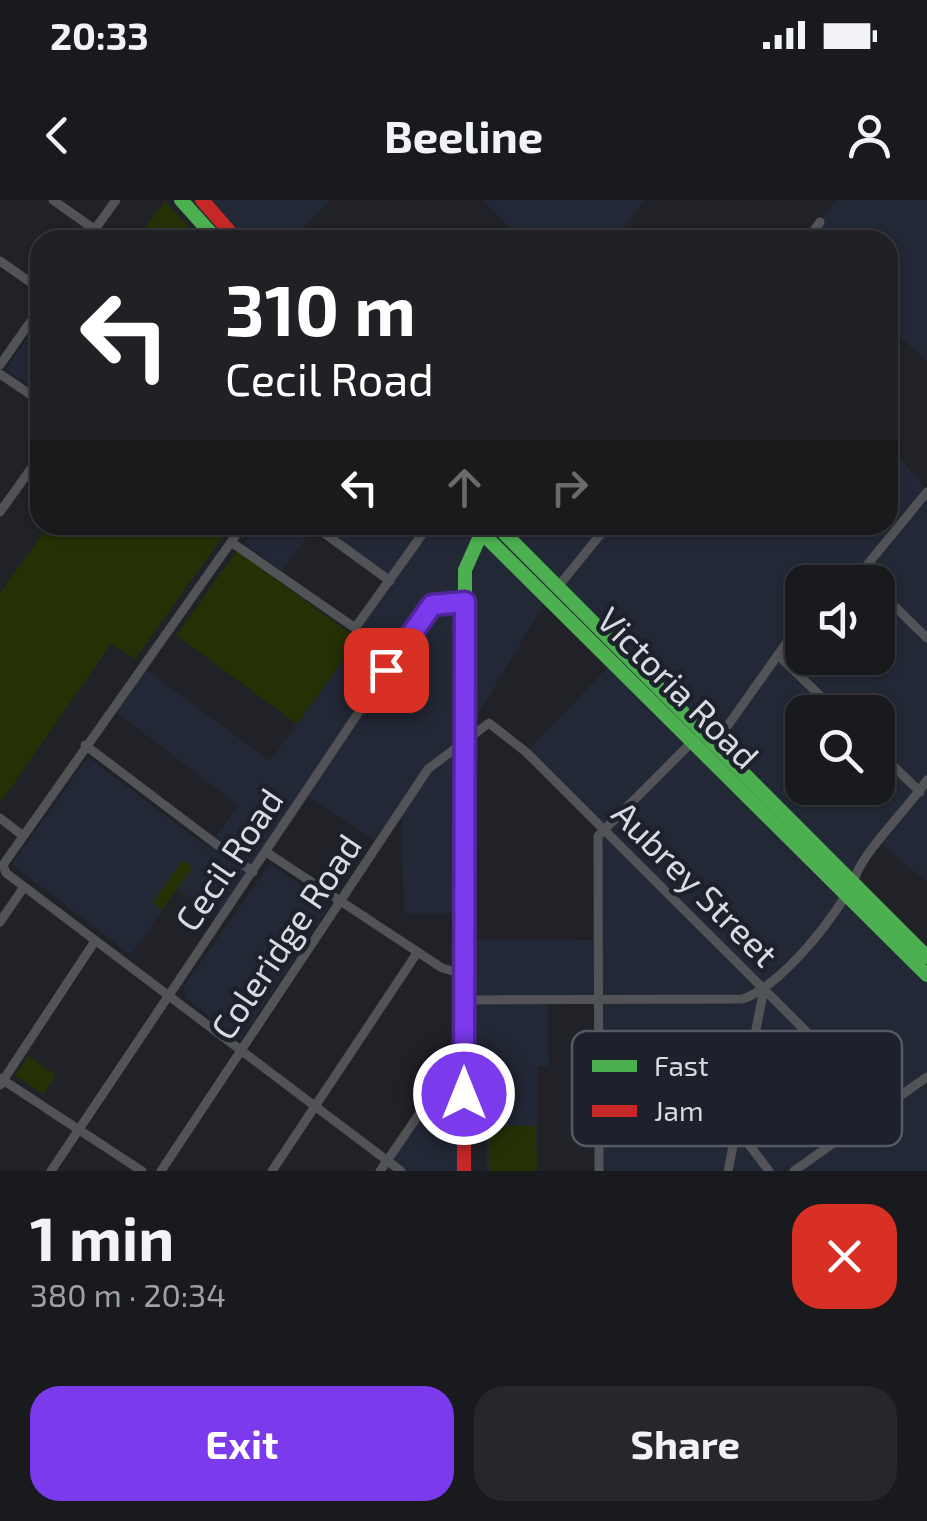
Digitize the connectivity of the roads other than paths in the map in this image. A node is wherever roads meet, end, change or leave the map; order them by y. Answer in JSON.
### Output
{"nodes":[{"id":1,"x":53,"y":200,"type":"edge"},
{"id":2,"x":116,"y":200,"type":"edge"},
{"id":3,"x":181,"y":200,"type":"edge"},
{"id":4,"x":202,"y":200,"type":"edge"},
{"id":5,"x":820,"y":222,"type":"dead end"},
{"id":6,"x":94,"y":229,"type":"joint"},
{"id":7,"x":208,"y":230,"type":"edge"},
{"id":8,"x":228,"y":230,"type":"edge"},
{"id":9,"x":814,"y":230,"type":"edge"},
{"id":10,"x":0,"y":261,"type":"edge"},
{"id":11,"x":30,"y":282,"type":"edge"},
{"id":12,"x":30,"y":322,"type":"edge"},
{"id":13,"x":0,"y":364,"type":"edge"},
{"id":14,"x":0,"y":374,"type":"edge"},
{"id":15,"x":30,"y":394,"type":"edge"},
{"id":16,"x":30,"y":470,"type":"edge"},
{"id":17,"x":927,"y":492,"type":"edge"},
{"id":18,"x":0,"y":512,"type":"edge"},
{"id":19,"x":898,"y":534,"type":"edge"},
{"id":20,"x":235,"y":535,"type":"edge"},
{"id":21,"x":327,"y":535,"type":"edge"},
{"id":22,"x":422,"y":535,"type":"edge"},
{"id":23,"x":477,"y":535,"type":"edge"},
{"id":24,"x":489,"y":535,"type":"edge"},
{"id":25,"x":505,"y":535,"type":"edge"},
{"id":26,"x":600,"y":535,"type":"edge"},
{"id":27,"x":897,"y":535,"type":"edge"},
{"id":28,"x":230,"y":542,"type":"junction"},
{"id":29,"x":877,"y":565,"type":"edge"},
{"id":30,"x":390,"y":582,"type":"junction"},
{"id":31,"x":553,"y":592,"type":"junction"},
{"id":32,"x":465,"y":602,"type":"junction"},
{"id":33,"x":895,"y":607,"type":"edge"},
{"id":34,"x":927,"y":638,"type":"edge"},
{"id":35,"x":785,"y":645,"type":"edge"},
{"id":36,"x":778,"y":655,"type":"junction"},
{"id":37,"x":819,"y":695,"type":"edge"},
{"id":38,"x":697,"y":737,"type":"junction"},
{"id":39,"x":463,"y":740,"type":"junction"},
{"id":40,"x":85,"y":745,"type":"junction"},
{"id":41,"x":709,"y":750,"type":"junction"},
{"id":42,"x":895,"y":768,"type":"edge"},
{"id":43,"x":927,"y":780,"type":"edge"},
{"id":44,"x":920,"y":792,"type":"junction"},
{"id":45,"x":0,"y":818,"type":"edge"},
{"id":46,"x":603,"y":829,"type":"junction"},
{"id":47,"x":22,"y":835,"type":"junction"},
{"id":48,"x":266,"y":852,"type":"junction"},
{"id":49,"x":253,"y":872,"type":"junction"},
{"id":50,"x":24,"y":886,"type":"junction"},
{"id":51,"x":852,"y":891,"type":"junction"},
{"id":52,"x":340,"y":902,"type":"junction"},
{"id":53,"x":0,"y":922,"type":"edge"},
{"id":54,"x":95,"y":941,"type":"junction"},
{"id":55,"x":417,"y":953,"type":"junction"},
{"id":56,"x":927,"y":957,"type":"edge"},
{"id":57,"x":464,"y":974,"type":"junction"},
{"id":58,"x":927,"y":974,"type":"edge"},
{"id":59,"x":764,"y":990,"type":"junction"},
{"id":60,"x":168,"y":996,"type":"junction"},
{"id":61,"x":464,"y":1000,"type":"junction"},
{"id":62,"x":597,"y":1000,"type":"junction"},
{"id":63,"x":597,"y":1031,"type":"edge"},
{"id":64,"x":756,"y":1031,"type":"edge"},
{"id":65,"x":805,"y":1031,"type":"edge"},
{"id":66,"x":464,"y":1047,"type":"junction"},
{"id":67,"x":241,"y":1052,"type":"junction"},
{"id":68,"x":927,"y":1077,"type":"edge"},
{"id":69,"x":1,"y":1081,"type":"edge"},
{"id":70,"x":902,"y":1095,"type":"edge"},
{"id":71,"x":315,"y":1106,"type":"junction"},
{"id":72,"x":79,"y":1129,"type":"junction"},
{"id":73,"x":598,"y":1146,"type":"edge"},
{"id":74,"x":732,"y":1146,"type":"edge"},
{"id":75,"x":750,"y":1146,"type":"edge"},
{"id":76,"x":829,"y":1146,"type":"edge"},
{"id":77,"x":387,"y":1160,"type":"junction"},
{"id":78,"x":51,"y":1171,"type":"edge"},
{"id":79,"x":142,"y":1171,"type":"edge"},
{"id":80,"x":160,"y":1171,"type":"edge"},
{"id":81,"x":272,"y":1171,"type":"edge"},
{"id":82,"x":380,"y":1171,"type":"edge"},
{"id":83,"x":402,"y":1171,"type":"edge"},
{"id":84,"x":464,"y":1171,"type":"edge"},
{"id":85,"x":598,"y":1171,"type":"edge"},
{"id":86,"x":728,"y":1171,"type":"edge"},
{"id":87,"x":769,"y":1171,"type":"edge"},
{"id":88,"x":794,"y":1171,"type":"edge"}],
"edges":[{"from":1,"to":6,"type":"street"},
{"from":2,"to":6,"type":"street"},
{"from":3,"to":7,"type":"main road"},
{"from":4,"to":8,"type":"main road"},
{"from":5,"to":9,"type":"street"},
{"from":10,"to":11,"type":"street"},
{"from":12,"to":13,"type":"street"},
{"from":14,"to":15,"type":"street"},
{"from":16,"to":18,"type":"street"},
{"from":17,"to":19,"type":"street"},
{"from":20,"to":28,"type":"street"},
{"from":21,"to":30,"type":"street"},
{"from":22,"to":30,"type":"street"},
{"from":23,"to":32,"type":"main road"},
{"from":24,"to":31,"type":"main road","name":"Victoria Road"},
{"from":25,"to":31,"type":"main road","name":"Victoria Road"},
{"from":26,"to":31,"type":"street"},
{"from":27,"to":29,"type":"street"},
{"from":28,"to":30,"type":"street"},
{"from":28,"to":40,"type":"street"},
{"from":31,"to":38,"type":"main road","name":"Victoria Road"},
{"from":32,"to":39,"type":"main road"},
{"from":32,"to":48,"type":"street","name":"Cecil Road"},
{"from":33,"to":34,"type":"street"},
{"from":35,"to":36,"type":"street"},
{"from":36,"to":37,"type":"street"},
{"from":36,"to":41,"type":"street"},
{"from":38,"to":41,"type":"main road","name":"Victoria Road"},
{"from":38,"to":46,"type":"street"},
{"from":39,"to":46,"type":"street","name":"Aubrey Street"},
{"from":39,"to":52,"type":"street","name":"Coleridge Road"},
{"from":39,"to":57,"type":"main road"},
{"from":40,"to":47,"type":"street"},
{"from":40,"to":49,"type":"street"},
{"from":41,"to":51,"type":"main road","name":"Victoria Road"},
{"from":42,"to":44,"type":"street"},
{"from":43,"to":44,"type":"street"},
{"from":44,"to":51,"type":"street"},
{"from":45,"to":47,"type":"street"},
{"from":46,"to":59,"type":"street","name":"Aubrey Street"},
{"from":46,"to":62,"type":"street"},
{"from":47,"to":50,"type":"street"},
{"from":48,"to":49,"type":"street","name":"Cecil Road"},
{"from":48,"to":52,"type":"street"},
{"from":49,"to":60,"type":"street","name":"Cecil Road"},
{"from":50,"to":53,"type":"street"},
{"from":50,"to":54,"type":"street"},
{"from":51,"to":56,"type":"main road","name":"Victoria Road"},
{"from":51,"to":58,"type":"main road","name":"Victoria Road"},
{"from":51,"to":59,"type":"street"},
{"from":52,"to":55,"type":"street"},
{"from":52,"to":67,"type":"street","name":"Coleridge Road"},
{"from":54,"to":60,"type":"street"},
{"from":54,"to":69,"type":"street"},
{"from":55,"to":57,"type":"street"},
{"from":55,"to":71,"type":"street"},
{"from":57,"to":61,"type":"main road"},
{"from":59,"to":62,"type":"street"},
{"from":59,"to":64,"type":"street"},
{"from":59,"to":65,"type":"street","name":"Aubrey Street"},
{"from":60,"to":67,"type":"street"},
{"from":60,"to":72,"type":"street","name":"Cecil Road"},
{"from":61,"to":62,"type":"street"},
{"from":61,"to":66,"type":"main road"},
{"from":62,"to":63,"type":"street"},
{"from":66,"to":77,"type":"street"},
{"from":66,"to":84,"type":"main road"},
{"from":67,"to":71,"type":"street"},
{"from":67,"to":80,"type":"street","name":"Coleridge Road"},
{"from":68,"to":70,"type":"street"},
{"from":69,"to":72,"type":"street"},
{"from":71,"to":77,"type":"street"},
{"from":71,"to":81,"type":"street"},
{"from":72,"to":78,"type":"street","name":"Cecil Road"},
{"from":72,"to":79,"type":"street"},
{"from":73,"to":85,"type":"street"},
{"from":74,"to":86,"type":"street"},
{"from":75,"to":87,"type":"street"},
{"from":76,"to":88,"type":"street"},
{"from":77,"to":82,"type":"street"},
{"from":77,"to":83,"type":"street"}]}
